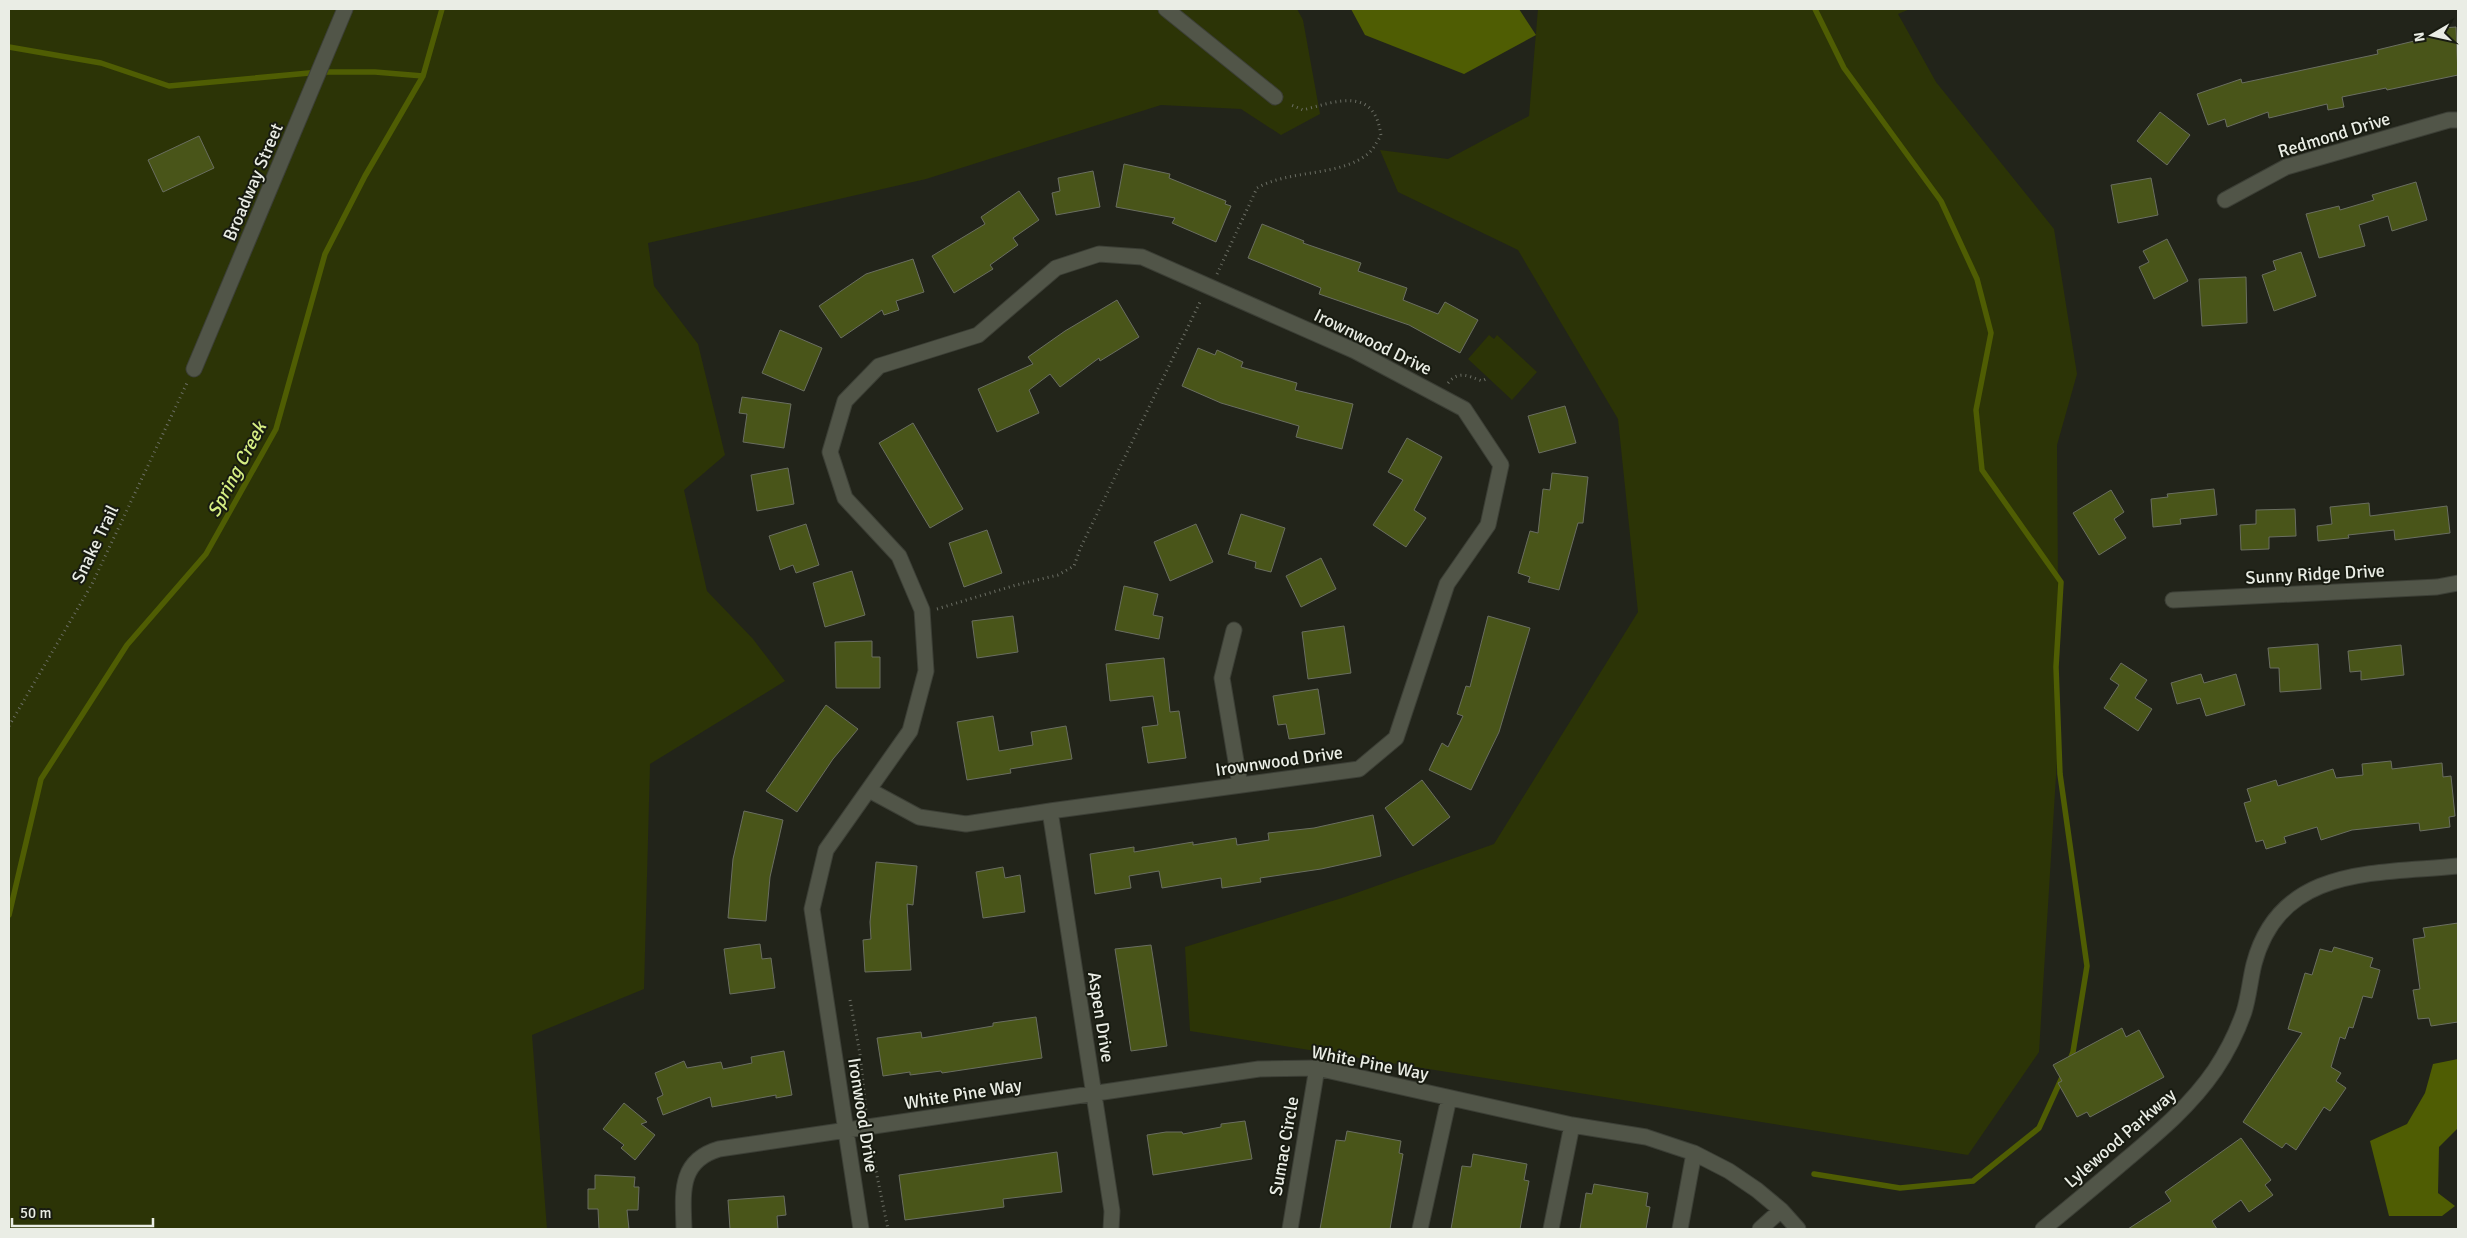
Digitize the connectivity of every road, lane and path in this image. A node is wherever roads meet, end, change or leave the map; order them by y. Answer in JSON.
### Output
{"nodes":[{"id":1,"x":345,"y":9,"type":"edge"},
{"id":2,"x":1166,"y":9,"type":"edge"},
{"id":3,"x":1275,"y":97,"type":"joint"},
{"id":4,"x":2458,"y":120,"type":"edge"},
{"id":5,"x":2225,"y":200,"type":"dead end"},
{"id":6,"x":1208,"y":286,"type":"junction"},
{"id":7,"x":194,"y":369,"type":"joint"},
{"id":8,"x":1488,"y":378,"type":"dead end"},
{"id":9,"x":1440,"y":396,"type":"junction"},
{"id":10,"x":2458,"y":584,"type":"edge"},
{"id":11,"x":2172,"y":600,"type":"dead end"},
{"id":12,"x":922,"y":610,"type":"junction"},
{"id":13,"x":1234,"y":630,"type":"dead end"},
{"id":14,"x":9,"y":726,"type":"edge"},
{"id":15,"x":1240,"y":785,"type":"junction"},
{"id":16,"x":869,"y":790,"type":"junction"},
{"id":17,"x":1050,"y":810,"type":"junction"},
{"id":18,"x":2458,"y":866,"type":"edge"},
{"id":19,"x":826,"y":1006,"type":"joint"},
{"id":20,"x":1316,"y":1068,"type":"junction"},
{"id":21,"x":1094,"y":1092,"type":"junction"},
{"id":22,"x":1448,"y":1098,"type":"junction"},
{"id":23,"x":1572,"y":1125,"type":"junction"},
{"id":24,"x":846,"y":1131,"type":"junction"},
{"id":25,"x":1694,"y":1153,"type":"junction"},
{"id":26,"x":1781,"y":1210,"type":"junction"},
{"id":27,"x":684,"y":1229,"type":"edge"},
{"id":28,"x":862,"y":1229,"type":"edge"},
{"id":29,"x":1111,"y":1229,"type":"edge"},
{"id":30,"x":1290,"y":1229,"type":"edge"},
{"id":31,"x":1420,"y":1229,"type":"edge"},
{"id":32,"x":1552,"y":1229,"type":"edge"},
{"id":33,"x":1680,"y":1229,"type":"edge"},
{"id":34,"x":1760,"y":1229,"type":"edge"},
{"id":35,"x":1798,"y":1229,"type":"edge"},
{"id":36,"x":2044,"y":1229,"type":"edge"}],
"edges":[{"from":1,"to":7,"type":"street","name":"Broadway Street"},
{"from":2,"to":3,"type":"street"},
{"from":3,"to":6,"type":"path"},
{"from":4,"to":5,"type":"street","name":"Redmond Drive"},
{"from":6,"to":9,"type":"street","name":"Irownwood Drive"},
{"from":6,"to":12,"type":"path"},
{"from":6,"to":12,"type":"street","name":"Irownwood Drive"},
{"from":7,"to":14,"type":"path","name":"Snake Trail"},
{"from":8,"to":9,"type":"path"},
{"from":9,"to":15,"type":"street","name":"Irownwood Drive"},
{"from":10,"to":11,"type":"street","name":"Sunny Ridge Drive"},
{"from":12,"to":16,"type":"street","name":"Irownwood Drive"},
{"from":13,"to":15,"type":"street"},
{"from":15,"to":17,"type":"street","name":"Irownwood Drive"},
{"from":16,"to":17,"type":"street","name":"Irownwood Drive"},
{"from":16,"to":19,"type":"street","name":"Irownwood Drive"},
{"from":17,"to":21,"type":"street","name":"Aspen Drive"},
{"from":18,"to":36,"type":"street","name":"Lylewood Parkway"},
{"from":19,"to":24,"type":"street","name":"Ironwood Drive"},
{"from":20,"to":21,"type":"street","name":"White Pine Way"},
{"from":20,"to":22,"type":"street","name":"White Pine Way"},
{"from":20,"to":30,"type":"street","name":"Sumac Circle"},
{"from":21,"to":24,"type":"street","name":"White Pine Way"},
{"from":21,"to":29,"type":"street","name":"Aspen Drive"},
{"from":22,"to":23,"type":"street","name":"White Pine Way"},
{"from":22,"to":31,"type":"street"},
{"from":23,"to":25,"type":"street","name":"White Pine Way"},
{"from":23,"to":32,"type":"street"},
{"from":24,"to":27,"type":"street","name":"White Pine Way"},
{"from":24,"to":28,"type":"street","name":"Ironwood Drive"},
{"from":25,"to":26,"type":"street","name":"White Pine Way"},
{"from":25,"to":33,"type":"street"},
{"from":26,"to":34,"type":"street"},
{"from":26,"to":35,"type":"street","name":"White Pine Way"}]}
